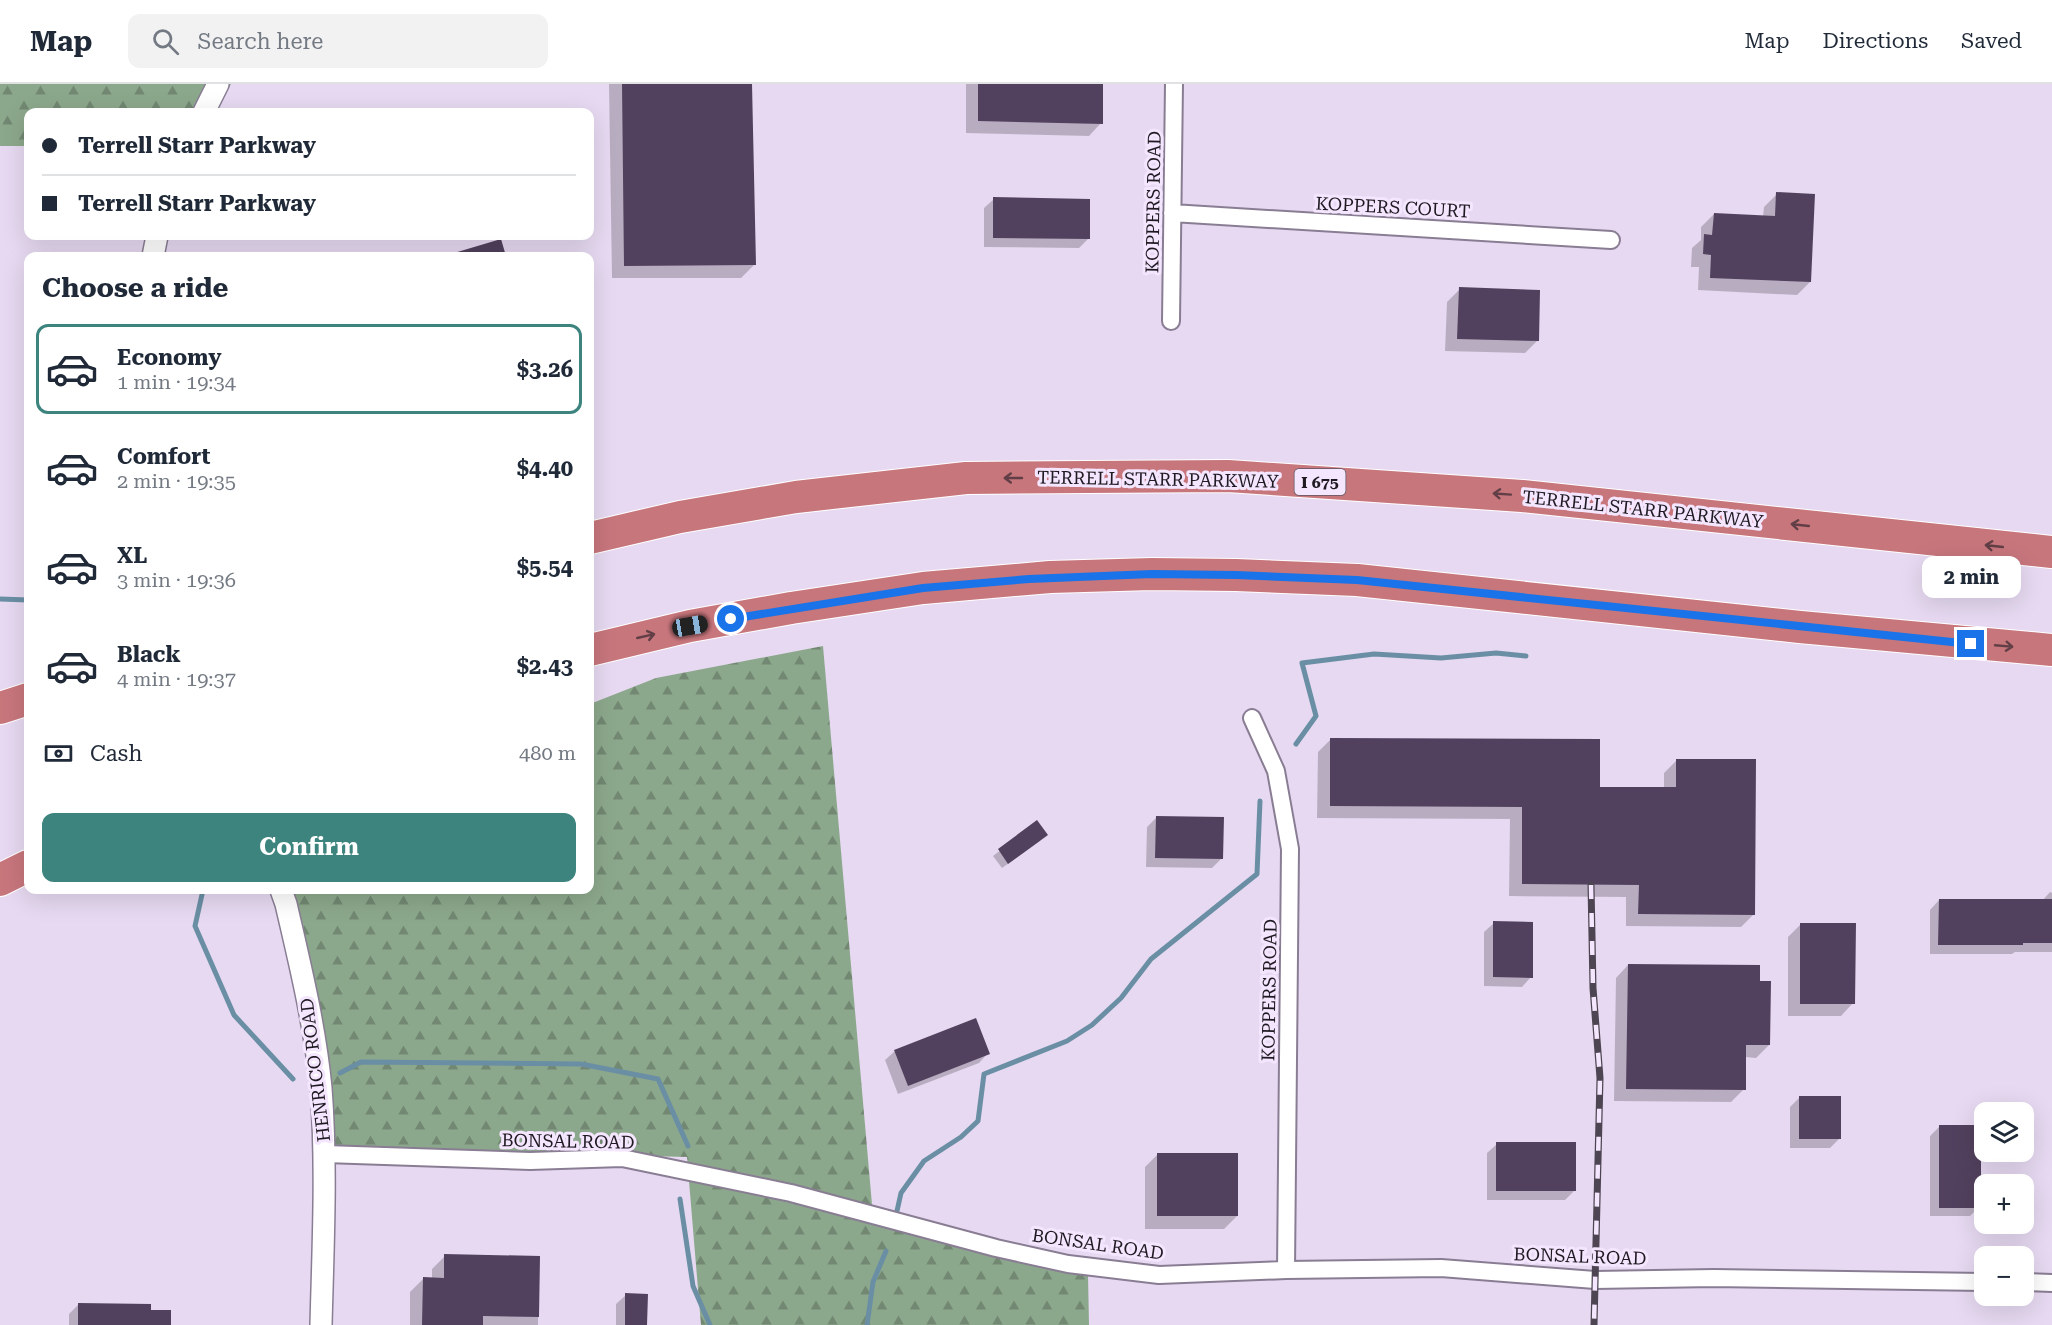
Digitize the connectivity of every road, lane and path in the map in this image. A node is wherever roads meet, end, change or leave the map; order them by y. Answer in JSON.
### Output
{"nodes":[{"id":1,"x":218,"y":84,"type":"edge"},
{"id":2,"x":1174,"y":84,"type":"edge"},
{"id":3,"x":206,"y":108,"type":"edge"},
{"id":4,"x":1172,"y":213,"type":"junction"},
{"id":5,"x":1611,"y":240,"type":"dead end"},
{"id":6,"x":1170,"y":321,"type":"dead end"},
{"id":7,"x":594,"y":537,"type":"edge"},
{"id":8,"x":2052,"y":552,"type":"edge"},
{"id":9,"x":594,"y":649,"type":"edge"},
{"id":10,"x":2052,"y":650,"type":"edge"},
{"id":11,"x":24,"y":700,"type":"edge"},
{"id":12,"x":0,"y":708,"type":"edge"},
{"id":13,"x":1252,"y":718,"type":"dead end"},
{"id":14,"x":24,"y":868,"type":"edge"},
{"id":15,"x":0,"y":880,"type":"edge"},
{"id":16,"x":282,"y":894,"type":"edge"},
{"id":17,"x":325,"y":1154,"type":"junction"},
{"id":18,"x":1286,"y":1270,"type":"junction"},
{"id":19,"x":1974,"y":1282,"type":"edge"},
{"id":20,"x":2034,"y":1282,"type":"edge"},
{"id":21,"x":2052,"y":1283,"type":"edge"},
{"id":22,"x":321,"y":1325,"type":"edge"}],
"edges":[{"from":1,"to":3,"type":"street"},
{"from":2,"to":4,"type":"street","name":"KOPPERS ROAD"},
{"from":4,"to":5,"type":"street","name":"KOPPERS COURT"},
{"from":4,"to":6,"type":"street","name":"KOPPERS ROAD"},
{"from":8,"to":7,"type":"highway","name":"TERRELL STARR PARKWAY","number":"I 675","one_way":true},
{"from":9,"to":10,"type":"highway","one_way":true},
{"from":11,"to":12,"type":"highway"},
{"from":13,"to":18,"type":"street","name":"KOPPERS ROAD"},
{"from":14,"to":15,"type":"highway"},
{"from":16,"to":17,"type":"street","name":"HENRICO ROAD"},
{"from":17,"to":18,"type":"street","name":"BONSAL ROAD"},
{"from":17,"to":22,"type":"street","name":"HENRICO ROAD"},
{"from":18,"to":19,"type":"street","name":"BONSAL ROAD"},
{"from":20,"to":21,"type":"street"}]}
